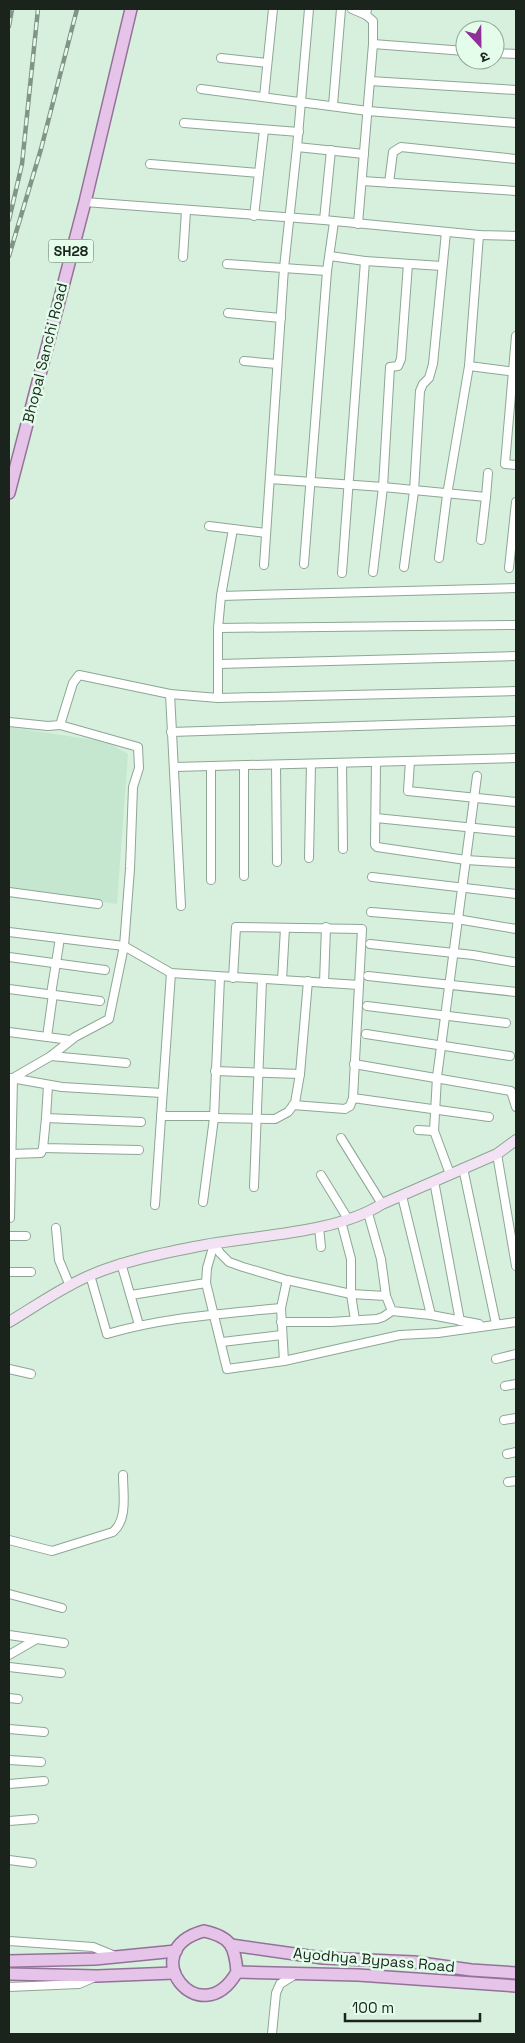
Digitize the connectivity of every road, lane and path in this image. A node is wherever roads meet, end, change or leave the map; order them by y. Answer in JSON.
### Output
{"nodes":[{"id":1,"x":130,"y":9,"type":"edge"},
{"id":2,"x":273,"y":9,"type":"edge"},
{"id":3,"x":309,"y":9,"type":"edge"},
{"id":4,"x":341,"y":9,"type":"edge"},
{"id":5,"x":352,"y":9,"type":"edge"},
{"id":6,"x":367,"y":12,"type":"edge"},
{"id":7,"x":373,"y":44,"type":"junction"},
{"id":8,"x":455,"y":50,"type":"edge"},
{"id":9,"x":221,"y":58,"type":"dead end"},
{"id":10,"x":267,"y":63,"type":"junction"},
{"id":11,"x":370,"y":81,"type":"junction"},
{"id":12,"x":201,"y":89,"type":"dead end"},
{"id":13,"x":516,"y":90,"type":"edge"},
{"id":14,"x":264,"y":97,"type":"junction"},
{"id":15,"x":301,"y":102,"type":"junction"},
{"id":16,"x":333,"y":105,"type":"junction"},
{"id":17,"x":368,"y":111,"type":"junction"},
{"id":18,"x":184,"y":123,"type":"dead end"},
{"id":19,"x":516,"y":123,"type":"edge"},
{"id":20,"x":264,"y":130,"type":"junction"},
{"id":21,"x":299,"y":132,"type":"junction"},
{"id":22,"x":297,"y":147,"type":"junction"},
{"id":23,"x":332,"y":150,"type":"junction"},
{"id":24,"x":364,"y":154,"type":"junction"},
{"id":25,"x":516,"y":159,"type":"edge"},
{"id":26,"x":150,"y":164,"type":"dead end"},
{"id":27,"x":259,"y":173,"type":"junction"},
{"id":28,"x":362,"y":181,"type":"junction"},
{"id":29,"x":389,"y":183,"type":"junction"},
{"id":30,"x":516,"y":191,"type":"edge"},
{"id":31,"x":85,"y":202,"type":"junction"},
{"id":32,"x":186,"y":211,"type":"junction"},
{"id":33,"x":254,"y":216,"type":"junction"},
{"id":34,"x":289,"y":218,"type":"junction"},
{"id":35,"x":324,"y":220,"type":"junction"},
{"id":36,"x":334,"y":222,"type":"junction"},
{"id":37,"x":358,"y":224,"type":"junction"},
{"id":38,"x":446,"y":232,"type":"junction"},
{"id":39,"x":479,"y":235,"type":"junction"},
{"id":40,"x":516,"y":236,"type":"edge"},
{"id":41,"x":330,"y":256,"type":"junction"},
{"id":42,"x":183,"y":257,"type":"dead end"},
{"id":43,"x":366,"y":260,"type":"junction"},
{"id":44,"x":227,"y":264,"type":"dead end"},
{"id":45,"x":408,"y":264,"type":"junction"},
{"id":46,"x":442,"y":266,"type":"junction"},
{"id":47,"x":284,"y":268,"type":"junction"},
{"id":48,"x":327,"y":271,"type":"junction"},
{"id":49,"x":228,"y":313,"type":"dead end"},
{"id":50,"x":281,"y":318,"type":"junction"},
{"id":51,"x":516,"y":336,"type":"edge"},
{"id":52,"x":244,"y":361,"type":"dead end"},
{"id":53,"x":277,"y":364,"type":"junction"},
{"id":54,"x":469,"y":366,"type":"junction"},
{"id":55,"x":515,"y":372,"type":"edge"},
{"id":56,"x":516,"y":465,"type":"edge"},
{"id":57,"x":488,"y":473,"type":"dead end"},
{"id":58,"x":270,"y":479,"type":"junction"},
{"id":59,"x":310,"y":482,"type":"junction"},
{"id":60,"x":347,"y":485,"type":"junction"},
{"id":61,"x":383,"y":487,"type":"junction"},
{"id":62,"x":414,"y":491,"type":"junction"},
{"id":63,"x":9,"y":492,"type":"edge"},
{"id":64,"x":447,"y":495,"type":"junction"},
{"id":65,"x":486,"y":497,"type":"junction"},
{"id":66,"x":516,"y":502,"type":"edge"},
{"id":67,"x":209,"y":526,"type":"dead end"},
{"id":68,"x":233,"y":528,"type":"junction"},
{"id":69,"x":266,"y":533,"type":"junction"},
{"id":70,"x":481,"y":540,"type":"dead end"},
{"id":71,"x":439,"y":558,"type":"dead end"},
{"id":72,"x":304,"y":564,"type":"dead end"},
{"id":73,"x":264,"y":565,"type":"dead end"},
{"id":74,"x":404,"y":567,"type":"dead end"},
{"id":75,"x":509,"y":568,"type":"dead end"},
{"id":76,"x":373,"y":572,"type":"dead end"},
{"id":77,"x":342,"y":573,"type":"dead end"},
{"id":78,"x":516,"y":588,"type":"edge"},
{"id":79,"x":221,"y":596,"type":"junction"},
{"id":80,"x":516,"y":625,"type":"edge"},
{"id":81,"x":218,"y":628,"type":"junction"},
{"id":82,"x":516,"y":656,"type":"edge"},
{"id":83,"x":219,"y":664,"type":"junction"},
{"id":84,"x":516,"y":691,"type":"edge"},
{"id":85,"x":170,"y":694,"type":"junction"},
{"id":86,"x":218,"y":698,"type":"junction"},
{"id":87,"x":516,"y":720,"type":"edge"},
{"id":88,"x":9,"y":722,"type":"edge"},
{"id":89,"x":60,"y":725,"type":"junction"},
{"id":90,"x":171,"y":732,"type":"junction"},
{"id":91,"x":516,"y":758,"type":"edge"},
{"id":92,"x":410,"y":761,"type":"junction"},
{"id":93,"x":376,"y":762,"type":"junction"},
{"id":94,"x":342,"y":763,"type":"junction"},
{"id":95,"x":311,"y":764,"type":"junction"},
{"id":96,"x":276,"y":765,"type":"junction"},
{"id":97,"x":211,"y":766,"type":"junction"},
{"id":98,"x":244,"y":766,"type":"junction"},
{"id":99,"x":175,"y":767,"type":"junction"},
{"id":100,"x":477,"y":776,"type":"dead end"},
{"id":101,"x":474,"y":796,"type":"junction"},
{"id":102,"x":516,"y":802,"type":"edge"},
{"id":103,"x":376,"y":818,"type":"junction"},
{"id":104,"x":470,"y":828,"type":"junction"},
{"id":105,"x":516,"y":832,"type":"edge"},
{"id":106,"x":343,"y":849,"type":"dead end"},
{"id":107,"x":309,"y":858,"type":"dead end"},
{"id":108,"x":466,"y":860,"type":"junction"},
{"id":109,"x":277,"y":862,"type":"dead end"},
{"id":110,"x":516,"y":863,"type":"edge"},
{"id":111,"x":244,"y":876,"type":"dead end"},
{"id":112,"x":372,"y":877,"type":"dead end"},
{"id":113,"x":211,"y":880,"type":"dead end"},
{"id":114,"x":461,"y":888,"type":"junction"},
{"id":115,"x":9,"y":892,"type":"edge"},
{"id":116,"x":516,"y":894,"type":"edge"},
{"id":117,"x":98,"y":904,"type":"dead end"},
{"id":118,"x":181,"y":906,"type":"dead end"},
{"id":119,"x":371,"y":912,"type":"dead end"},
{"id":120,"x":457,"y":919,"type":"junction"},
{"id":121,"x":326,"y":927,"type":"junction"},
{"id":122,"x":285,"y":928,"type":"junction"},
{"id":123,"x":516,"y":930,"type":"edge"},
{"id":124,"x":9,"y":932,"type":"edge"},
{"id":125,"x":60,"y":938,"type":"junction"},
{"id":126,"x":370,"y":944,"type":"dead end"},
{"id":127,"x":124,"y":946,"type":"junction"},
{"id":128,"x":454,"y":952,"type":"junction"},
{"id":129,"x":9,"y":956,"type":"edge"},
{"id":130,"x":512,"y":962,"type":"dead end"},
{"id":131,"x":56,"y":964,"type":"junction"},
{"id":132,"x":105,"y":970,"type":"dead end"},
{"id":133,"x":171,"y":973,"type":"junction"},
{"id":134,"x":368,"y":976,"type":"dead end"},
{"id":135,"x":220,"y":977,"type":"junction"},
{"id":136,"x":233,"y":978,"type":"junction"},
{"id":137,"x":262,"y":980,"type":"junction"},
{"id":138,"x":282,"y":980,"type":"junction"},
{"id":139,"x":308,"y":981,"type":"junction"},
{"id":140,"x":324,"y":983,"type":"junction"},
{"id":141,"x":449,"y":984,"type":"junction"},
{"id":142,"x":359,"y":985,"type":"junction"},
{"id":143,"x":9,"y":988,"type":"edge"},
{"id":144,"x":516,"y":992,"type":"edge"},
{"id":145,"x":52,"y":994,"type":"junction"},
{"id":146,"x":100,"y":1001,"type":"dead end"},
{"id":147,"x":367,"y":1006,"type":"dead end"},
{"id":148,"x":445,"y":1015,"type":"junction"},
{"id":149,"x":506,"y":1023,"type":"dead end"},
{"id":150,"x":9,"y":1032,"type":"edge"},
{"id":151,"x":366,"y":1034,"type":"dead end"},
{"id":152,"x":47,"y":1037,"type":"junction"},
{"id":153,"x":70,"y":1040,"type":"junction"},
{"id":154,"x":442,"y":1045,"type":"junction"},
{"id":155,"x":51,"y":1056,"type":"junction"},
{"id":156,"x":510,"y":1056,"type":"dead end"},
{"id":157,"x":126,"y":1063,"type":"dead end"},
{"id":158,"x":354,"y":1064,"type":"junction"},
{"id":159,"x":215,"y":1071,"type":"junction"},
{"id":160,"x":258,"y":1073,"type":"junction"},
{"id":161,"x":300,"y":1074,"type":"junction"},
{"id":162,"x":438,"y":1077,"type":"junction"},
{"id":163,"x":11,"y":1078,"type":"edge"},
{"id":164,"x":48,"y":1085,"type":"junction"},
{"id":165,"x":162,"y":1093,"type":"junction"},
{"id":166,"x":353,"y":1098,"type":"junction"},
{"id":167,"x":293,"y":1105,"type":"junction"},
{"id":168,"x":516,"y":1107,"type":"edge"},
{"id":169,"x":435,"y":1110,"type":"junction"},
{"id":170,"x":161,"y":1116,"type":"junction"},
{"id":171,"x":214,"y":1117,"type":"junction"},
{"id":172,"x":256,"y":1117,"type":"junction"},
{"id":173,"x":489,"y":1117,"type":"dead end"},
{"id":174,"x":46,"y":1118,"type":"junction"},
{"id":175,"x":141,"y":1122,"type":"dead end"},
{"id":176,"x":418,"y":1130,"type":"dead end"},
{"id":177,"x":434,"y":1131,"type":"junction"},
{"id":178,"x":341,"y":1138,"type":"dead end"},
{"id":179,"x":516,"y":1140,"type":"edge"},
{"id":180,"x":43,"y":1148,"type":"junction"},
{"id":181,"x":139,"y":1150,"type":"dead end"},
{"id":182,"x":10,"y":1154,"type":"junction"},
{"id":183,"x":497,"y":1154,"type":"junction"},
{"id":184,"x":463,"y":1168,"type":"junction"},
{"id":185,"x":450,"y":1174,"type":"junction"},
{"id":186,"x":321,"y":1175,"type":"dead end"},
{"id":187,"x":434,"y":1181,"type":"junction"},
{"id":188,"x":254,"y":1187,"type":"dead end"},
{"id":189,"x":402,"y":1196,"type":"junction"},
{"id":190,"x":203,"y":1202,"type":"dead end"},
{"id":191,"x":382,"y":1204,"type":"junction"},
{"id":192,"x":155,"y":1205,"type":"dead end"},
{"id":193,"x":368,"y":1213,"type":"junction"},
{"id":194,"x":10,"y":1218,"type":"edge"},
{"id":195,"x":344,"y":1220,"type":"junction"},
{"id":196,"x":319,"y":1227,"type":"junction"},
{"id":197,"x":56,"y":1228,"type":"dead end"},
{"id":198,"x":9,"y":1236,"type":"edge"},
{"id":199,"x":26,"y":1236,"type":"dead end"},
{"id":200,"x":214,"y":1244,"type":"junction"},
{"id":201,"x":321,"y":1248,"type":"dead end"},
{"id":202,"x":121,"y":1263,"type":"junction"},
{"id":203,"x":516,"y":1266,"type":"edge"},
{"id":204,"x":9,"y":1272,"type":"edge"},
{"id":205,"x":31,"y":1272,"type":"dead end"},
{"id":206,"x":90,"y":1276,"type":"junction"},
{"id":207,"x":287,"y":1280,"type":"junction"},
{"id":208,"x":206,"y":1283,"type":"junction"},
{"id":209,"x":70,"y":1286,"type":"junction"},
{"id":210,"x":351,"y":1294,"type":"junction"},
{"id":211,"x":131,"y":1295,"type":"junction"},
{"id":212,"x":386,"y":1296,"type":"junction"},
{"id":213,"x":280,"y":1308,"type":"junction"},
{"id":214,"x":392,"y":1311,"type":"junction"},
{"id":215,"x":215,"y":1315,"type":"junction"},
{"id":216,"x":431,"y":1315,"type":"junction"},
{"id":217,"x":355,"y":1320,"type":"junction"},
{"id":218,"x":460,"y":1321,"type":"junction"},
{"id":219,"x":9,"y":1322,"type":"edge"},
{"id":220,"x":281,"y":1322,"type":"junction"},
{"id":221,"x":516,"y":1322,"type":"edge"},
{"id":222,"x":139,"y":1324,"type":"junction"},
{"id":223,"x":496,"y":1324,"type":"junction"},
{"id":224,"x":483,"y":1325,"type":"junction"},
{"id":225,"x":282,"y":1335,"type":"junction"},
{"id":226,"x":222,"y":1342,"type":"junction"},
{"id":227,"x":516,"y":1354,"type":"edge"},
{"id":228,"x":496,"y":1359,"type":"dead end"},
{"id":229,"x":284,"y":1360,"type":"junction"},
{"id":230,"x":9,"y":1368,"type":"edge"},
{"id":231,"x":32,"y":1374,"type":"dead end"},
{"id":232,"x":516,"y":1384,"type":"edge"},
{"id":233,"x":505,"y":1386,"type":"dead end"},
{"id":234,"x":516,"y":1418,"type":"edge"},
{"id":235,"x":504,"y":1420,"type":"dead end"},
{"id":236,"x":516,"y":1452,"type":"edge"},
{"id":237,"x":507,"y":1454,"type":"dead end"},
{"id":238,"x":123,"y":1476,"type":"dead end"},
{"id":239,"x":9,"y":1540,"type":"edge"},
{"id":240,"x":9,"y":1594,"type":"edge"},
{"id":241,"x":62,"y":1608,"type":"dead end"},
{"id":242,"x":9,"y":1635,"type":"edge"},
{"id":243,"x":35,"y":1640,"type":"junction"},
{"id":244,"x":64,"y":1643,"type":"dead end"},
{"id":245,"x":9,"y":1655,"type":"edge"},
{"id":246,"x":9,"y":1667,"type":"edge"},
{"id":247,"x":61,"y":1672,"type":"dead end"},
{"id":248,"x":9,"y":1698,"type":"edge"},
{"id":249,"x":18,"y":1699,"type":"dead end"},
{"id":250,"x":9,"y":1729,"type":"edge"},
{"id":251,"x":44,"y":1732,"type":"dead end"},
{"id":252,"x":9,"y":1760,"type":"edge"},
{"id":253,"x":41,"y":1762,"type":"dead end"},
{"id":254,"x":44,"y":1781,"type":"dead end"},
{"id":255,"x":9,"y":1784,"type":"edge"},
{"id":256,"x":34,"y":1820,"type":"dead end"},
{"id":257,"x":9,"y":1821,"type":"edge"},
{"id":258,"x":9,"y":1860,"type":"edge"},
{"id":259,"x":32,"y":1863,"type":"dead end"},
{"id":260,"x":9,"y":1940,"type":"edge"},
{"id":261,"x":232,"y":1945,"type":"junction"},
{"id":262,"x":176,"y":1951,"type":"junction"},
{"id":263,"x":118,"y":1957,"type":"junction"},
{"id":264,"x":9,"y":1961,"type":"edge"},
{"id":265,"x":174,"y":1970,"type":"junction"},
{"id":266,"x":237,"y":1972,"type":"junction"},
{"id":267,"x":298,"y":1973,"type":"junction"},
{"id":268,"x":514,"y":1973,"type":"edge"},
{"id":269,"x":9,"y":1974,"type":"edge"},
{"id":270,"x":97,"y":1976,"type":"junction"},
{"id":271,"x":516,"y":1986,"type":"edge"},
{"id":272,"x":9,"y":1987,"type":"edge"},
{"id":273,"x":272,"y":2034,"type":"edge"}],
"edges":[{"from":1,"to":31,"type":"main road","name":"Bhopal Sanchi Road","number":"SH28"},
{"from":2,"to":10,"type":"street"},
{"from":3,"to":15,"type":"street"},
{"from":4,"to":16,"type":"street"},
{"from":5,"to":6,"type":"street"},
{"from":6,"to":7,"type":"street"},
{"from":7,"to":8,"type":"street"},
{"from":7,"to":11,"type":"street"},
{"from":9,"to":10,"type":"street"},
{"from":10,"to":14,"type":"street"},
{"from":11,"to":13,"type":"street"},
{"from":11,"to":17,"type":"street"},
{"from":12,"to":14,"type":"street"},
{"from":14,"to":15,"type":"street"},
{"from":15,"to":16,"type":"street"},
{"from":15,"to":21,"type":"street"},
{"from":16,"to":17,"type":"street"},
{"from":17,"to":19,"type":"street"},
{"from":17,"to":24,"type":"street"},
{"from":18,"to":20,"type":"street"},
{"from":20,"to":21,"type":"street"},
{"from":20,"to":27,"type":"street"},
{"from":21,"to":22,"type":"street"},
{"from":22,"to":23,"type":"street"},
{"from":22,"to":34,"type":"street"},
{"from":23,"to":24,"type":"street"},
{"from":23,"to":35,"type":"street"},
{"from":24,"to":28,"type":"street"},
{"from":25,"to":29,"type":"street"},
{"from":26,"to":27,"type":"street"},
{"from":27,"to":33,"type":"street"},
{"from":28,"to":29,"type":"street"},
{"from":28,"to":37,"type":"street"},
{"from":29,"to":30,"type":"street"},
{"from":31,"to":32,"type":"street"},
{"from":31,"to":63,"type":"main road","name":"Bhopal Sanchi Road","number":"SH28"},
{"from":32,"to":33,"type":"street"},
{"from":32,"to":42,"type":"street"},
{"from":33,"to":34,"type":"street"},
{"from":34,"to":35,"type":"street"},
{"from":34,"to":47,"type":"street"},
{"from":35,"to":36,"type":"street"},
{"from":36,"to":37,"type":"street"},
{"from":36,"to":41,"type":"street"},
{"from":37,"to":38,"type":"street"},
{"from":38,"to":39,"type":"street"},
{"from":38,"to":46,"type":"street"},
{"from":39,"to":40,"type":"street"},
{"from":39,"to":54,"type":"street"},
{"from":41,"to":43,"type":"street"},
{"from":41,"to":48,"type":"street"},
{"from":43,"to":45,"type":"street"},
{"from":43,"to":60,"type":"street"},
{"from":44,"to":47,"type":"street"},
{"from":45,"to":46,"type":"street"},
{"from":45,"to":61,"type":"street"},
{"from":46,"to":62,"type":"street"},
{"from":47,"to":48,"type":"street"},
{"from":47,"to":50,"type":"street"},
{"from":48,"to":59,"type":"street"},
{"from":49,"to":50,"type":"street"},
{"from":50,"to":53,"type":"street"},
{"from":51,"to":55,"type":"street"},
{"from":52,"to":53,"type":"street"},
{"from":53,"to":58,"type":"street"},
{"from":54,"to":55,"type":"street"},
{"from":54,"to":64,"type":"street"},
{"from":55,"to":56,"type":"street"},
{"from":57,"to":65,"type":"street"},
{"from":58,"to":59,"type":"street"},
{"from":58,"to":69,"type":"street"},
{"from":59,"to":60,"type":"street"},
{"from":59,"to":72,"type":"street"},
{"from":60,"to":61,"type":"street"},
{"from":60,"to":77,"type":"street"},
{"from":61,"to":62,"type":"street"},
{"from":61,"to":76,"type":"street"},
{"from":62,"to":64,"type":"street"},
{"from":62,"to":74,"type":"street"},
{"from":64,"to":65,"type":"street"},
{"from":64,"to":71,"type":"street"},
{"from":65,"to":70,"type":"street"},
{"from":66,"to":75,"type":"street"},
{"from":67,"to":68,"type":"street"},
{"from":68,"to":69,"type":"street"},
{"from":68,"to":79,"type":"street"},
{"from":69,"to":73,"type":"street"},
{"from":78,"to":79,"type":"street"},
{"from":79,"to":81,"type":"street"},
{"from":80,"to":81,"type":"street"},
{"from":81,"to":83,"type":"street"},
{"from":82,"to":83,"type":"street"},
{"from":83,"to":86,"type":"street"},
{"from":84,"to":86,"type":"street"},
{"from":85,"to":86,"type":"street"},
{"from":85,"to":89,"type":"street"},
{"from":85,"to":90,"type":"street"},
{"from":87,"to":90,"type":"street"},
{"from":88,"to":89,"type":"street"},
{"from":89,"to":127,"type":"street"},
{"from":90,"to":99,"type":"street"},
{"from":91,"to":92,"type":"street"},
{"from":92,"to":93,"type":"street"},
{"from":92,"to":101,"type":"street"},
{"from":93,"to":94,"type":"street"},
{"from":93,"to":103,"type":"street"},
{"from":94,"to":95,"type":"street"},
{"from":94,"to":106,"type":"street"},
{"from":95,"to":96,"type":"street"},
{"from":95,"to":107,"type":"street"},
{"from":96,"to":98,"type":"street"},
{"from":96,"to":109,"type":"street"},
{"from":97,"to":98,"type":"street"},
{"from":97,"to":99,"type":"street"},
{"from":97,"to":113,"type":"street"},
{"from":98,"to":111,"type":"street"},
{"from":99,"to":118,"type":"street"},
{"from":100,"to":101,"type":"street"},
{"from":101,"to":102,"type":"street"},
{"from":101,"to":104,"type":"street"},
{"from":103,"to":104,"type":"street"},
{"from":103,"to":108,"type":"street"},
{"from":104,"to":105,"type":"street"},
{"from":104,"to":108,"type":"street"},
{"from":108,"to":110,"type":"street"},
{"from":108,"to":114,"type":"street"},
{"from":112,"to":114,"type":"street"},
{"from":114,"to":116,"type":"street"},
{"from":114,"to":120,"type":"street"},
{"from":115,"to":117,"type":"street"},
{"from":119,"to":120,"type":"street"},
{"from":120,"to":123,"type":"street"},
{"from":120,"to":128,"type":"street"},
{"from":121,"to":122,"type":"street"},
{"from":121,"to":140,"type":"street"},
{"from":121,"to":142,"type":"street"},
{"from":122,"to":136,"type":"street"},
{"from":122,"to":138,"type":"street"},
{"from":124,"to":125,"type":"street"},
{"from":125,"to":127,"type":"street"},
{"from":125,"to":131,"type":"street"},
{"from":126,"to":128,"type":"street"},
{"from":127,"to":133,"type":"street"},
{"from":127,"to":153,"type":"street"},
{"from":128,"to":130,"type":"street"},
{"from":128,"to":141,"type":"street"},
{"from":129,"to":131,"type":"street"},
{"from":131,"to":132,"type":"street"},
{"from":131,"to":145,"type":"street"},
{"from":133,"to":135,"type":"street"},
{"from":133,"to":165,"type":"street"},
{"from":134,"to":141,"type":"street"},
{"from":135,"to":136,"type":"street"},
{"from":135,"to":159,"type":"street"},
{"from":136,"to":137,"type":"street"},
{"from":137,"to":138,"type":"street"},
{"from":137,"to":160,"type":"street"},
{"from":138,"to":139,"type":"street"},
{"from":139,"to":140,"type":"street"},
{"from":139,"to":161,"type":"street"},
{"from":140,"to":142,"type":"street"},
{"from":141,"to":144,"type":"street"},
{"from":141,"to":148,"type":"street"},
{"from":142,"to":158,"type":"street"},
{"from":143,"to":145,"type":"street"},
{"from":145,"to":146,"type":"street"},
{"from":145,"to":152,"type":"street"},
{"from":147,"to":148,"type":"street"},
{"from":148,"to":149,"type":"street"},
{"from":148,"to":154,"type":"street"},
{"from":150,"to":152,"type":"street"},
{"from":151,"to":154,"type":"street"},
{"from":152,"to":153,"type":"street"},
{"from":153,"to":155,"type":"street"},
{"from":154,"to":156,"type":"street"},
{"from":154,"to":162,"type":"street"},
{"from":155,"to":157,"type":"street"},
{"from":155,"to":163,"type":"street"},
{"from":158,"to":162,"type":"street"},
{"from":158,"to":166,"type":"street"},
{"from":159,"to":160,"type":"street"},
{"from":159,"to":171,"type":"street"},
{"from":160,"to":161,"type":"street"},
{"from":160,"to":172,"type":"street"},
{"from":161,"to":167,"type":"street"},
{"from":162,"to":168,"type":"street"},
{"from":162,"to":169,"type":"street"},
{"from":163,"to":164,"type":"street"},
{"from":163,"to":182,"type":"street"},
{"from":164,"to":165,"type":"street"},
{"from":164,"to":174,"type":"street"},
{"from":165,"to":170,"type":"street"},
{"from":166,"to":167,"type":"street"},
{"from":166,"to":169,"type":"street"},
{"from":167,"to":172,"type":"street"},
{"from":169,"to":173,"type":"street"},
{"from":169,"to":177,"type":"street"},
{"from":170,"to":171,"type":"street"},
{"from":170,"to":192,"type":"street"},
{"from":171,"to":172,"type":"street"},
{"from":171,"to":190,"type":"street"},
{"from":172,"to":188,"type":"street"},
{"from":174,"to":175,"type":"street"},
{"from":174,"to":180,"type":"street"},
{"from":176,"to":177,"type":"street"},
{"from":177,"to":185,"type":"street"},
{"from":178,"to":191,"type":"street"},
{"from":179,"to":183,"type":"street"},
{"from":180,"to":181,"type":"street"},
{"from":180,"to":182,"type":"street"},
{"from":182,"to":194,"type":"street"},
{"from":183,"to":184,"type":"street"},
{"from":183,"to":203,"type":"street"},
{"from":184,"to":185,"type":"street"},
{"from":184,"to":223,"type":"street"},
{"from":185,"to":187,"type":"street"},
{"from":186,"to":195,"type":"street"},
{"from":187,"to":189,"type":"street"},
{"from":187,"to":218,"type":"street"},
{"from":189,"to":191,"type":"street"},
{"from":189,"to":216,"type":"street"},
{"from":191,"to":193,"type":"street"},
{"from":193,"to":195,"type":"street"},
{"from":193,"to":212,"type":"street"},
{"from":195,"to":196,"type":"street"},
{"from":195,"to":210,"type":"street"},
{"from":196,"to":200,"type":"street"},
{"from":196,"to":201,"type":"street"},
{"from":197,"to":209,"type":"street"},
{"from":198,"to":199,"type":"street"},
{"from":200,"to":202,"type":"street"},
{"from":200,"to":207,"type":"street"},
{"from":200,"to":208,"type":"street"},
{"from":202,"to":206,"type":"street"},
{"from":202,"to":211,"type":"street"},
{"from":204,"to":205,"type":"street"},
{"from":206,"to":209,"type":"street"},
{"from":206,"to":222,"type":"street"},
{"from":207,"to":210,"type":"street"},
{"from":207,"to":213,"type":"street"},
{"from":208,"to":211,"type":"street"},
{"from":208,"to":215,"type":"street"},
{"from":209,"to":219,"type":"street"},
{"from":210,"to":212,"type":"street"},
{"from":210,"to":217,"type":"street"},
{"from":211,"to":222,"type":"street"},
{"from":212,"to":214,"type":"street"},
{"from":213,"to":215,"type":"street"},
{"from":213,"to":220,"type":"street"},
{"from":214,"to":216,"type":"street"},
{"from":214,"to":217,"type":"street"},
{"from":215,"to":222,"type":"street"},
{"from":215,"to":226,"type":"street"},
{"from":216,"to":218,"type":"street"},
{"from":217,"to":220,"type":"street"},
{"from":218,"to":224,"type":"street"},
{"from":220,"to":225,"type":"street"},
{"from":221,"to":223,"type":"street"},
{"from":223,"to":224,"type":"street"},
{"from":224,"to":229,"type":"street"},
{"from":225,"to":226,"type":"street"},
{"from":225,"to":229,"type":"street"},
{"from":226,"to":229,"type":"street"},
{"from":227,"to":228,"type":"street"},
{"from":230,"to":231,"type":"street"},
{"from":232,"to":233,"type":"street"},
{"from":234,"to":235,"type":"street"},
{"from":236,"to":237,"type":"street"},
{"from":238,"to":239,"type":"street"},
{"from":240,"to":241,"type":"street"},
{"from":242,"to":243,"type":"street"},
{"from":243,"to":244,"type":"street"},
{"from":243,"to":245,"type":"street"},
{"from":246,"to":247,"type":"street"},
{"from":248,"to":249,"type":"street"},
{"from":250,"to":251,"type":"street"},
{"from":252,"to":253,"type":"street"},
{"from":254,"to":255,"type":"street"},
{"from":256,"to":257,"type":"street"},
{"from":258,"to":259,"type":"street"},
{"from":260,"to":263,"type":"street"},
{"from":261,"to":262,"type":"main road"},
{"from":261,"to":266,"type":"main road"},
{"from":261,"to":268,"type":"main road","name":"Ayodhya Bypass Road"},
{"from":262,"to":263,"type":"main road"},
{"from":262,"to":265,"type":"main road"},
{"from":263,"to":264,"type":"main road"},
{"from":265,"to":266,"type":"main road"},
{"from":265,"to":270,"type":"main road"},
{"from":266,"to":267,"type":"main road","name":"Ayodhya Bypass Road"},
{"from":267,"to":271,"type":"main road","name":"Ayodhya Bypass Road"},
{"from":267,"to":273,"type":"street"},
{"from":269,"to":270,"type":"main road"},
{"from":270,"to":272,"type":"street"}]}
